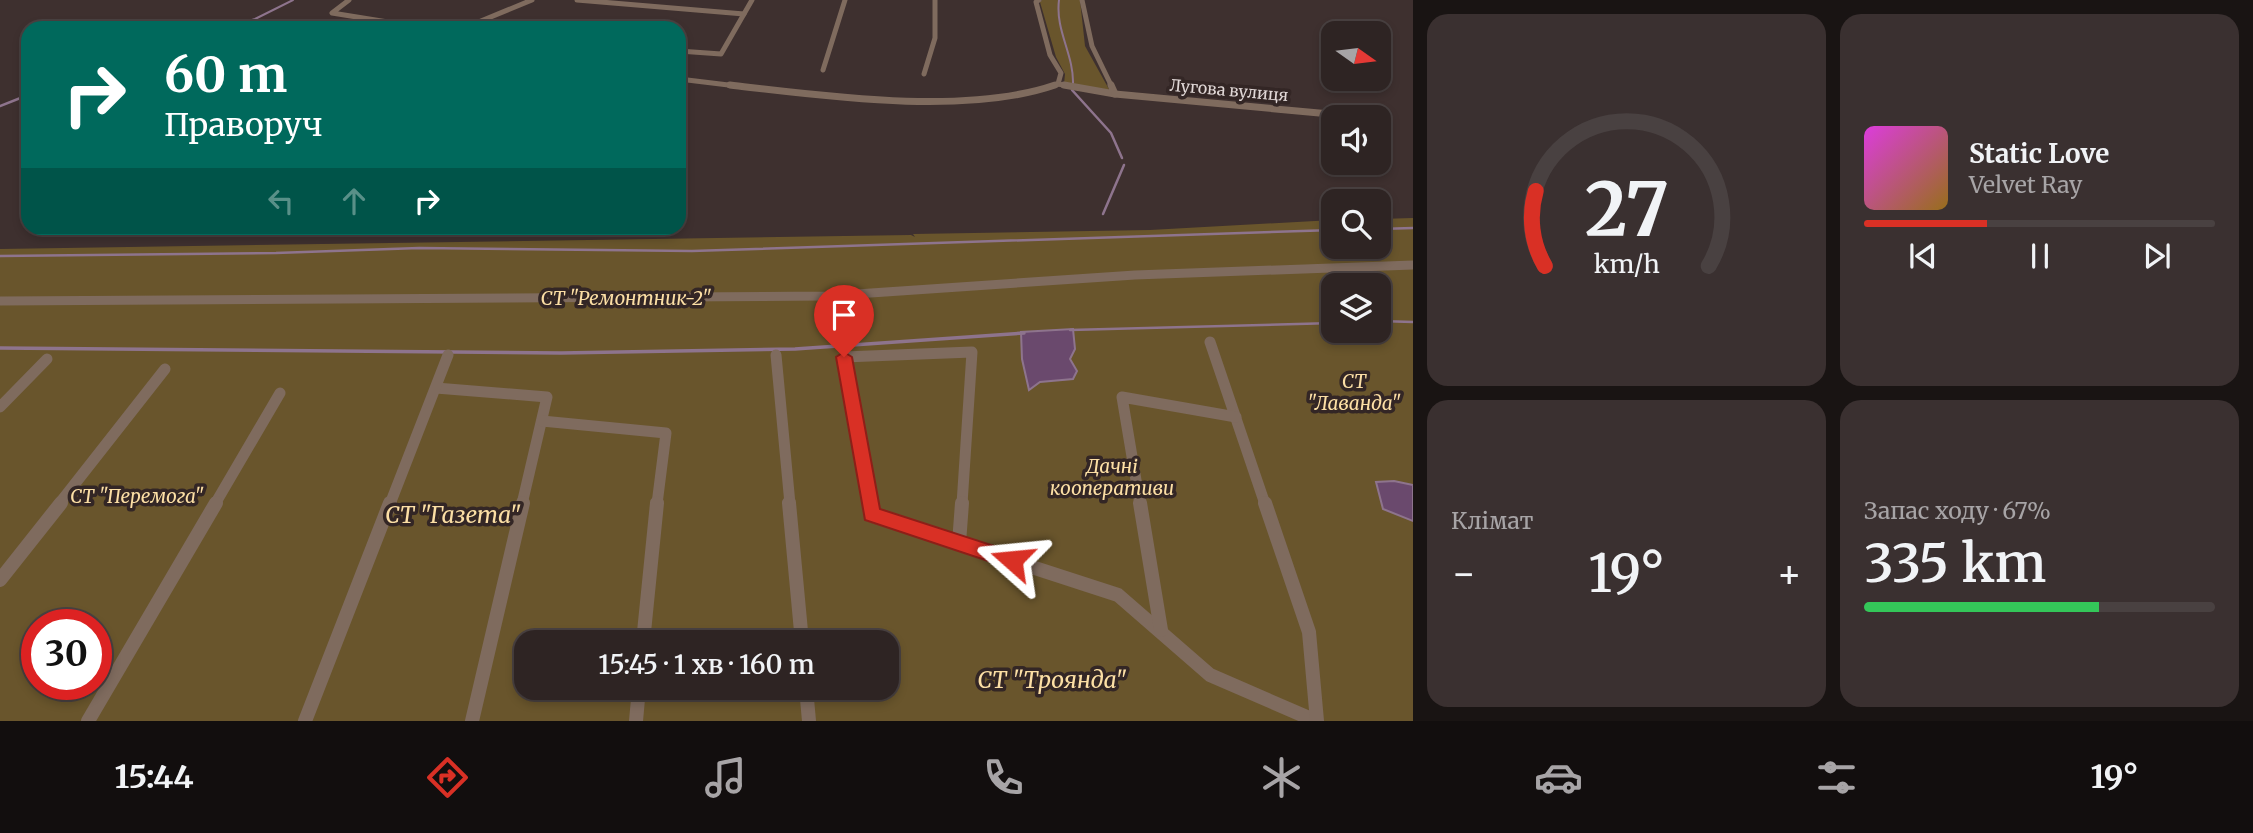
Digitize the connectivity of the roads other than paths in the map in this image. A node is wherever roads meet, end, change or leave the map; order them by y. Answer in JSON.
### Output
{"nodes":[{"id":1,"x":349,"y":0,"type":"edge"},
{"id":2,"x":532,"y":0,"type":"edge"},
{"id":3,"x":577,"y":0,"type":"edge"},
{"id":4,"x":752,"y":0,"type":"edge"},
{"id":5,"x":845,"y":0,"type":"edge"},
{"id":6,"x":935,"y":0,"type":"edge"},
{"id":7,"x":1038,"y":0,"type":"edge"},
{"id":8,"x":1083,"y":0,"type":"edge"},
{"id":9,"x":744,"y":14,"type":"junction"},
{"id":10,"x":382,"y":21,"type":"edge"},
{"id":11,"x":481,"y":21,"type":"edge"},
{"id":12,"x":686,"y":52,"type":"edge"},
{"id":13,"x":822,"y":70,"type":"dead end"},
{"id":14,"x":924,"y":74,"type":"dead end"},
{"id":15,"x":686,"y":80,"type":"edge"},
{"id":16,"x":1058,"y":84,"type":"junction"},
{"id":17,"x":1115,"y":94,"type":"junction"},
{"id":18,"x":1321,"y":113,"type":"edge"},
{"id":19,"x":1413,"y":265,"type":"edge"},
{"id":20,"x":0,"y":301,"type":"edge"},
{"id":21,"x":1210,"y":342,"type":"dead end"},
{"id":22,"x":448,"y":355,"type":"dead end"},
{"id":23,"x":776,"y":355,"type":"dead end"},
{"id":24,"x":47,"y":359,"type":"dead end"},
{"id":25,"x":165,"y":369,"type":"dead end"},
{"id":26,"x":436,"y":388,"type":"junction"},
{"id":27,"x":280,"y":393,"type":"dead end"},
{"id":28,"x":0,"y":407,"type":"edge"},
{"id":29,"x":1236,"y":417,"type":"junction"},
{"id":30,"x":542,"y":421,"type":"junction"},
{"id":31,"x":959,"y":543,"type":"junction"},
{"id":32,"x":0,"y":580,"type":"edge"},
{"id":33,"x":644,"y":630,"type":"edge"},
{"id":34,"x":801,"y":630,"type":"edge"},
{"id":35,"x":1161,"y":631,"type":"junction"},
{"id":36,"x":638,"y":700,"type":"edge"},
{"id":37,"x":807,"y":700,"type":"edge"},
{"id":38,"x":88,"y":721,"type":"edge"},
{"id":39,"x":305,"y":721,"type":"edge"},
{"id":40,"x":472,"y":721,"type":"edge"},
{"id":41,"x":636,"y":721,"type":"edge"},
{"id":42,"x":809,"y":721,"type":"edge"},
{"id":43,"x":1317,"y":721,"type":"edge"}],
"edges":[{"from":1,"to":10,"type":"street"},
{"from":2,"to":11,"type":"street"},
{"from":3,"to":9,"type":"street"},
{"from":4,"to":9,"type":"street"},
{"from":5,"to":13,"type":"street"},
{"from":6,"to":14,"type":"street"},
{"from":7,"to":16,"type":"street"},
{"from":8,"to":17,"type":"street"},
{"from":9,"to":12,"type":"street"},
{"from":15,"to":16,"type":"street"},
{"from":16,"to":17,"type":"street","name":"Лугова вулиця"},
{"from":17,"to":18,"type":"street","name":"Лугова вулиця"},
{"from":19,"to":20,"type":"street"},
{"from":21,"to":29,"type":"street"},
{"from":22,"to":26,"type":"street"},
{"from":23,"to":34,"type":"street"},
{"from":24,"to":28,"type":"street"},
{"from":25,"to":32,"type":"street"},
{"from":26,"to":30,"type":"street"},
{"from":26,"to":39,"type":"street"},
{"from":27,"to":38,"type":"street"},
{"from":29,"to":35,"type":"street"},
{"from":29,"to":43,"type":"street"},
{"from":30,"to":33,"type":"street"},
{"from":30,"to":40,"type":"street"},
{"from":31,"to":31,"type":"street"},
{"from":31,"to":35,"type":"street"},
{"from":35,"to":43,"type":"street"},
{"from":36,"to":41,"type":"street"},
{"from":37,"to":42,"type":"street"}]}
